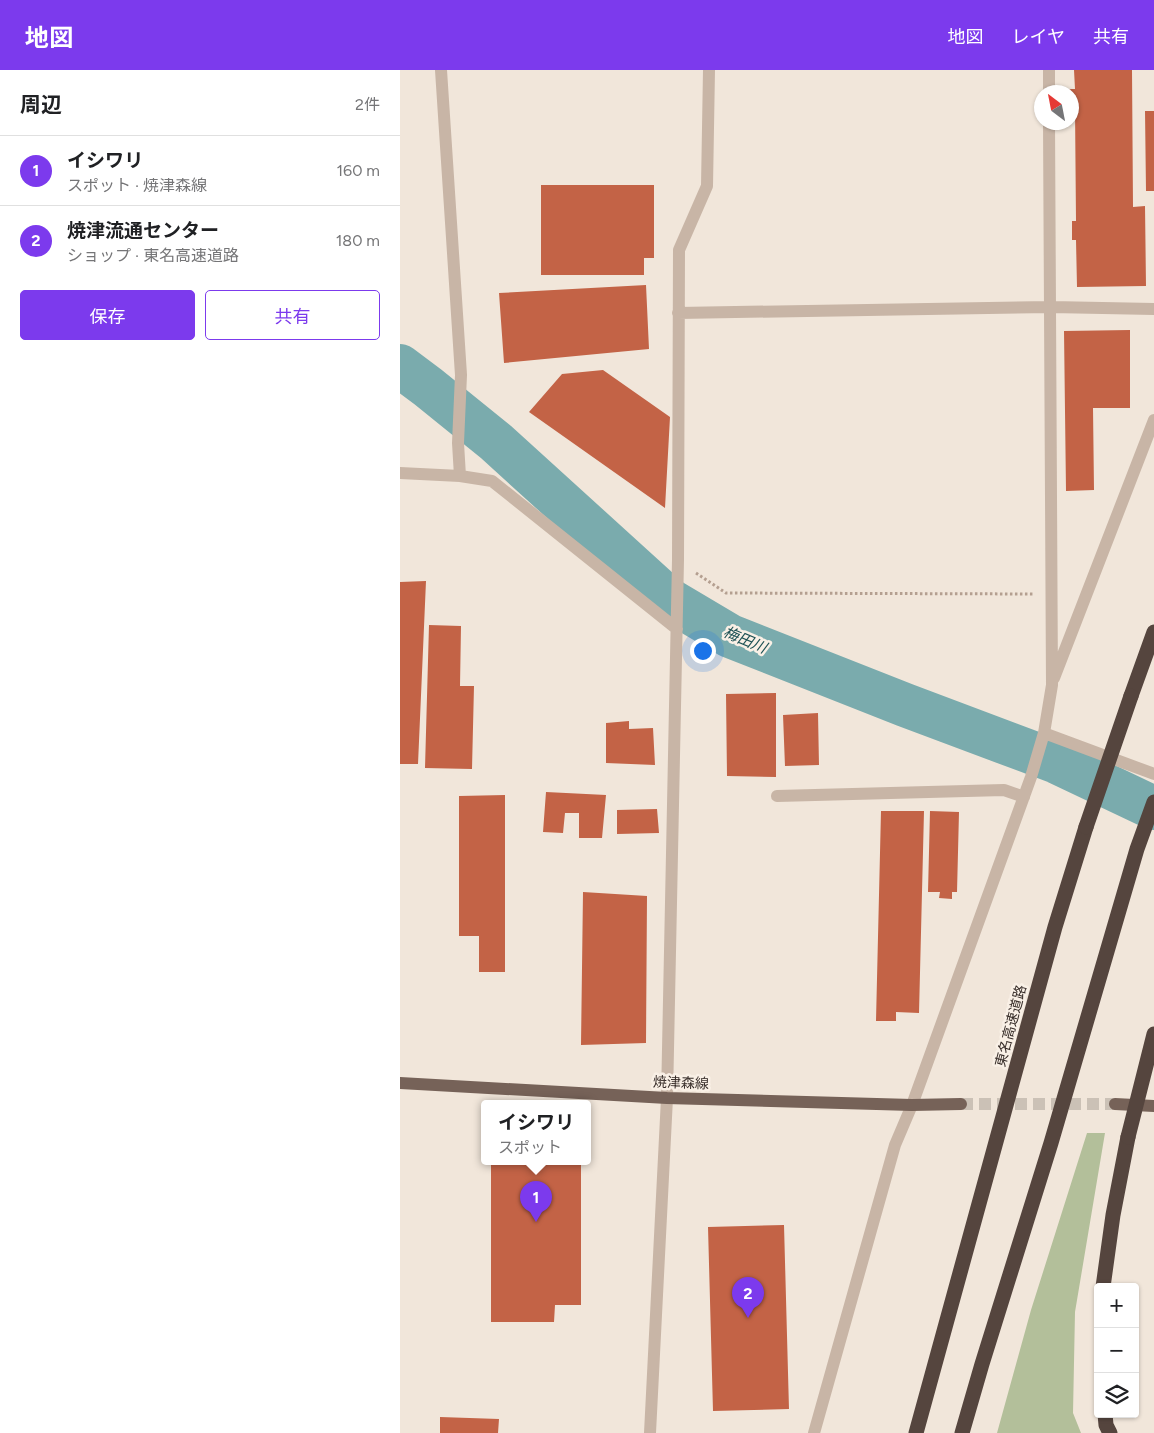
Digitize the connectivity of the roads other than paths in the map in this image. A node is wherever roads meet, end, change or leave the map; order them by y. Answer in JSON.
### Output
{"nodes":[{"id":1,"x":441,"y":70,"type":"edge"},
{"id":2,"x":709,"y":70,"type":"edge"},
{"id":3,"x":1049,"y":70,"type":"edge"},
{"id":4,"x":1049,"y":85,"type":"edge"},
{"id":5,"x":1049,"y":130,"type":"edge"},
{"id":6,"x":1051,"y":307,"type":"junction"},
{"id":7,"x":1154,"y":309,"type":"edge"},
{"id":8,"x":678,"y":313,"type":"junction"},
{"id":9,"x":1154,"y":420,"type":"edge"},
{"id":10,"x":400,"y":473,"type":"edge"},
{"id":11,"x":460,"y":476,"type":"junction"},
{"id":12,"x":677,"y":629,"type":"junction"},
{"id":13,"x":1154,"y":632,"type":"edge"},
{"id":14,"x":1052,"y":685,"type":"junction"},
{"id":15,"x":1044,"y":733,"type":"junction"},
{"id":16,"x":1154,"y":774,"type":"edge"},
{"id":17,"x":777,"y":796,"type":"dead end"},
{"id":18,"x":1024,"y":797,"type":"junction"},
{"id":19,"x":1154,"y":802,"type":"edge"},
{"id":20,"x":1154,"y":1034,"type":"edge"},
{"id":21,"x":400,"y":1083,"type":"edge"},
{"id":22,"x":667,"y":1098,"type":"junction"},
{"id":23,"x":962,"y":1104,"type":"tunnel mouth"},
{"id":24,"x":1115,"y":1104,"type":"tunnel mouth"},
{"id":25,"x":912,"y":1105,"type":"junction"},
{"id":26,"x":1154,"y":1106,"type":"edge"},
{"id":27,"x":1104,"y":1283,"type":"edge"},
{"id":28,"x":1105,"y":1418,"type":"edge"},
{"id":29,"x":650,"y":1433,"type":"edge"},
{"id":30,"x":814,"y":1433,"type":"edge"},
{"id":31,"x":916,"y":1433,"type":"edge"},
{"id":32,"x":962,"y":1433,"type":"edge"},
{"id":33,"x":1110,"y":1433,"type":"edge"}],
"edges":[{"from":1,"to":11,"type":"street"},
{"from":2,"to":8,"type":"street"},
{"from":3,"to":4,"type":"street"},
{"from":5,"to":6,"type":"street"},
{"from":6,"to":7,"type":"street"},
{"from":6,"to":8,"type":"street"},
{"from":6,"to":14,"type":"street"},
{"from":8,"to":12,"type":"street"},
{"from":9,"to":14,"type":"street"},
{"from":10,"to":11,"type":"street"},
{"from":11,"to":12,"type":"street"},
{"from":12,"to":22,"type":"street"},
{"from":13,"to":31,"type":"highway","name":"東名高速道路","bridge":true},
{"from":14,"to":15,"type":"street"},
{"from":15,"to":16,"type":"street"},
{"from":15,"to":18,"type":"street"},
{"from":17,"to":18,"type":"street"},
{"from":18,"to":25,"type":"street"},
{"from":19,"to":32,"type":"highway"},
{"from":20,"to":27,"type":"highway","bridge":true},
{"from":21,"to":22,"type":"main road","name":"焼津森線"},
{"from":22,"to":25,"type":"main road","name":"焼津森線"},
{"from":22,"to":29,"type":"street"},
{"from":23,"to":25,"type":"main road","name":"焼津森線"},
{"from":24,"to":26,"type":"main road"},
{"from":25,"to":30,"type":"street"},
{"from":28,"to":33,"type":"highway"}]}
